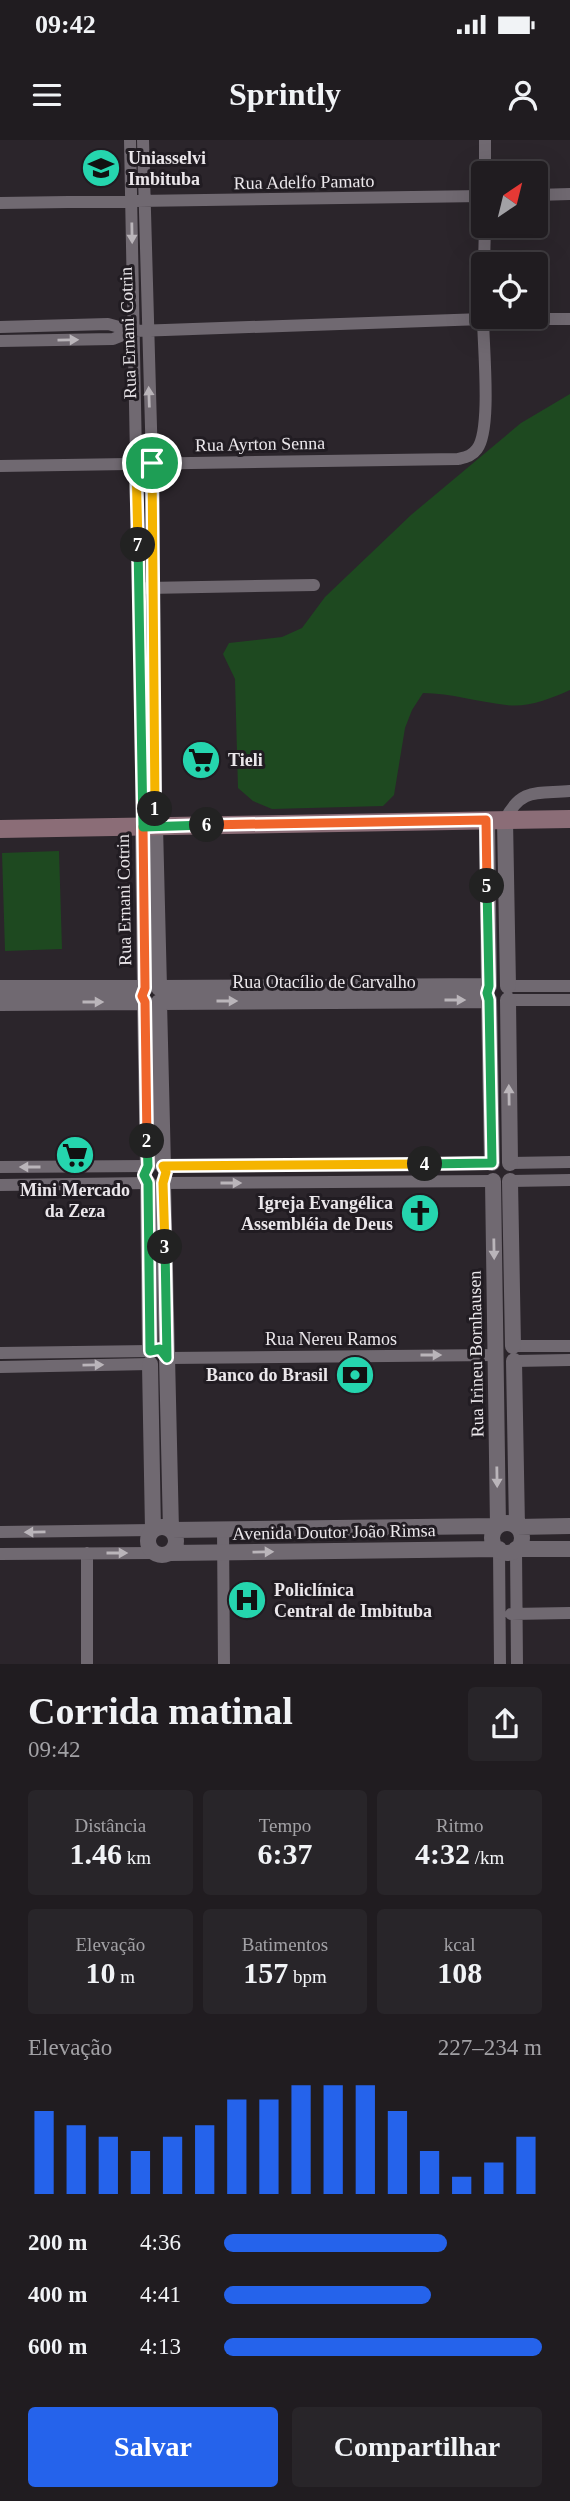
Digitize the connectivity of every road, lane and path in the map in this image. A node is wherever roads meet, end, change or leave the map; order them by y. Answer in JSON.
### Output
{"nodes":[{"id":1,"x":130,"y":140,"type":"edge"},
{"id":2,"x":143,"y":140,"type":"edge"},
{"id":3,"x":485,"y":140,"type":"edge"},
{"id":4,"x":485,"y":161,"type":"edge"},
{"id":5,"x":570,"y":194,"type":"edge"},
{"id":6,"x":548,"y":195,"type":"edge"},
{"id":7,"x":471,"y":196,"type":"edge"},
{"id":8,"x":138,"y":202,"type":"junction"},
{"id":9,"x":0,"y":203,"type":"edge"},
{"id":10,"x":471,"y":318,"type":"edge"},
{"id":11,"x":548,"y":319,"type":"edge"},
{"id":12,"x":570,"y":319,"type":"edge"},
{"id":13,"x":0,"y":327,"type":"edge"},
{"id":14,"x":483,"y":329,"type":"edge"},
{"id":15,"x":140,"y":331,"type":"junction"},
{"id":16,"x":0,"y":341,"type":"edge"},
{"id":17,"x":136,"y":463,"type":"junction"},
{"id":18,"x":152,"y":463,"type":"junction"},
{"id":19,"x":0,"y":466,"type":"edge"},
{"id":20,"x":314,"y":585,"type":"dead end"},
{"id":21,"x":139,"y":588,"type":"junction"},
{"id":22,"x":153,"y":588,"type":"junction"},
{"id":23,"x":147,"y":678,"type":"junction"},
{"id":24,"x":570,"y":791,"type":"edge"},
{"id":25,"x":570,"y":819,"type":"edge"},
{"id":26,"x":486,"y":820,"type":"junction"},
{"id":27,"x":505,"y":820,"type":"junction"},
{"id":28,"x":149,"y":826,"type":"junction"},
{"id":29,"x":3,"y":827,"type":"edge"},
{"id":30,"x":507,"y":901,"type":"junction"},
{"id":31,"x":488,"y":902,"type":"junction"},
{"id":32,"x":566,"y":986,"type":"edge"},
{"id":33,"x":0,"y":988,"type":"edge"},
{"id":34,"x":489,"y":993,"type":"junction"},
{"id":35,"x":508,"y":993,"type":"junction"},
{"id":36,"x":54,"y":995,"type":"junction"},
{"id":37,"x":152,"y":995,"type":"junction"},
{"id":38,"x":566,"y":1000,"type":"edge"},
{"id":39,"x":0,"y":1003,"type":"edge"},
{"id":40,"x":491,"y":1062,"type":"junction"},
{"id":41,"x":509,"y":1062,"type":"junction"},
{"id":42,"x":570,"y":1162,"type":"edge"},
{"id":43,"x":492,"y":1163,"type":"junction"},
{"id":44,"x":510,"y":1163,"type":"junction"},
{"id":45,"x":155,"y":1166,"type":"junction"},
{"id":46,"x":0,"y":1167,"type":"edge"},
{"id":47,"x":493,"y":1181,"type":"junction"},
{"id":48,"x":510,"y":1181,"type":"junction"},
{"id":49,"x":570,"y":1181,"type":"edge"},
{"id":50,"x":155,"y":1183,"type":"junction"},
{"id":51,"x":0,"y":1185,"type":"edge"},
{"id":52,"x":157,"y":1291,"type":"junction"},
{"id":53,"x":512,"y":1291,"type":"junction"},
{"id":54,"x":494,"y":1292,"type":"junction"},
{"id":55,"x":570,"y":1346,"type":"edge"},
{"id":56,"x":67,"y":1352,"type":"junction"},
{"id":57,"x":0,"y":1353,"type":"edge"},
{"id":58,"x":513,"y":1354,"type":"junction"},
{"id":59,"x":496,"y":1355,"type":"junction"},
{"id":60,"x":150,"y":1358,"type":"junction"},
{"id":61,"x":167,"y":1358,"type":"junction"},
{"id":62,"x":570,"y":1360,"type":"edge"},
{"id":63,"x":68,"y":1366,"type":"junction"},
{"id":64,"x":0,"y":1367,"type":"edge"},
{"id":65,"x":151,"y":1416,"type":"junction"},
{"id":66,"x":168,"y":1416,"type":"junction"},
{"id":67,"x":152,"y":1473,"type":"junction"},
{"id":68,"x":170,"y":1474,"type":"junction"},
{"id":69,"x":498,"y":1526,"type":"junction"},
{"id":70,"x":570,"y":1526,"type":"edge"},
{"id":71,"x":517,"y":1527,"type":"junction"},
{"id":72,"x":223,"y":1529,"type":"junction"},
{"id":73,"x":153,"y":1530,"type":"junction"},
{"id":74,"x":171,"y":1530,"type":"junction"},
{"id":75,"x":0,"y":1532,"type":"edge"},
{"id":76,"x":499,"y":1549,"type":"junction"},
{"id":77,"x":516,"y":1549,"type":"junction"},
{"id":78,"x":570,"y":1549,"type":"edge"},
{"id":79,"x":223,"y":1552,"type":"junction"},
{"id":80,"x":87,"y":1553,"type":"junction"},
{"id":81,"x":162,"y":1553,"type":"junction"},
{"id":82,"x":0,"y":1554,"type":"edge"},
{"id":83,"x":570,"y":1613,"type":"edge"},
{"id":84,"x":499,"y":1614,"type":"junction"},
{"id":85,"x":516,"y":1614,"type":"junction"},
{"id":86,"x":87,"y":1664,"type":"edge"},
{"id":87,"x":224,"y":1664,"type":"edge"},
{"id":88,"x":500,"y":1664,"type":"edge"},
{"id":89,"x":517,"y":1664,"type":"edge"}],
"edges":[{"from":1,"to":8,"type":"street","name":"Rua Ernani Cotrin"},
{"from":2,"to":8,"type":"street","name":"Rua Ernani Cotrin"},
{"from":3,"to":4,"type":"street"},
{"from":5,"to":6,"type":"street"},
{"from":7,"to":8,"type":"street","name":"Rua Adelfo Pamato"},
{"from":8,"to":9,"type":"street","name":"Rua Adelfo Pamato"},
{"from":8,"to":15,"type":"street","name":"Rua Ernani Cotrin"},
{"from":10,"to":15,"type":"street"},
{"from":11,"to":12,"type":"street"},
{"from":13,"to":15,"type":"street"},
{"from":14,"to":18,"type":"street","name":"Rua Ayrton Senna"},
{"from":16,"to":15,"type":"street","one_way":true},
{"from":15,"to":17,"type":"street","name":"Rua Ernani Cotrin"},
{"from":18,"to":15,"type":"street","name":"Rua Ernani Cotrin","one_way":true},
{"from":17,"to":18,"type":"street","name":"Rua Ayrton Senna"},
{"from":17,"to":19,"type":"street","name":"Rua Ayrton Senna"},
{"from":17,"to":21,"type":"street","name":"Rua Ernani Cotrin"},
{"from":18,"to":22,"type":"street","name":"Rua Ernani Cotrin"},
{"from":20,"to":22,"type":"street"},
{"from":21,"to":22,"type":"street"},
{"from":21,"to":23,"type":"street","name":"Rua Ernani Cotrin"},
{"from":22,"to":23,"type":"street","name":"Rua Ernani Cotrin"},
{"from":23,"to":28,"type":"street","name":"Rua Ernani Cotrin"},
{"from":24,"to":27,"type":"street"},
{"from":25,"to":27,"type":"main road"},
{"from":26,"to":27,"type":"main road"},
{"from":26,"to":28,"type":"main road"},
{"from":26,"to":31,"type":"street"},
{"from":27,"to":30,"type":"street"},
{"from":28,"to":29,"type":"main road"},
{"from":28,"to":37,"type":"street","name":"Rua Ernani Cotrin"},
{"from":30,"to":31,"type":"street"},
{"from":30,"to":35,"type":"street"},
{"from":31,"to":34,"type":"street"},
{"from":32,"to":35,"type":"street"},
{"from":32,"to":38,"type":"street"},
{"from":33,"to":36,"type":"street","name":"Rua Otacílio de Carvalho"},
{"from":34,"to":35,"type":"street","name":"Rua Otacílio de Carvalho"},
{"from":34,"to":37,"type":"street","name":"Rua Otacílio de Carvalho"},
{"from":34,"to":40,"type":"street"},
{"from":35,"to":38,"type":"street"},
{"from":35,"to":41,"type":"street"},
{"from":36,"to":37,"type":"street","name":"Rua Otacílio de Carvalho"},
{"from":36,"to":39,"type":"street","name":"Rua Otacílio de Carvalho"},
{"from":37,"to":45,"type":"street","name":"Rua Ernani Cotrin"},
{"from":40,"to":41,"type":"street"},
{"from":40,"to":43,"type":"street"},
{"from":44,"to":41,"type":"street","one_way":true},
{"from":42,"to":44,"type":"street"},
{"from":43,"to":44,"type":"street"},
{"from":43,"to":45,"type":"street"},
{"from":43,"to":47,"type":"street"},
{"from":44,"to":48,"type":"street"},
{"from":45,"to":46,"type":"street","one_way":true},
{"from":45,"to":50,"type":"street","name":"Rua Ernani Cotrin"},
{"from":47,"to":48,"type":"street"},
{"from":50,"to":47,"type":"street","one_way":true},
{"from":47,"to":54,"type":"street","name":"Rua Irineu Bornhausen","one_way":true},
{"from":48,"to":49,"type":"street"},
{"from":48,"to":53,"type":"street"},
{"from":50,"to":51,"type":"street"},
{"from":50,"to":52,"type":"street"},
{"from":52,"to":60,"type":"street"},
{"from":52,"to":61,"type":"street"},
{"from":53,"to":54,"type":"street"},
{"from":53,"to":58,"type":"street"},
{"from":54,"to":59,"type":"street","name":"Rua Irineu Bornhausen"},
{"from":55,"to":58,"type":"street"},
{"from":56,"to":57,"type":"street"},
{"from":56,"to":60,"type":"street"},
{"from":56,"to":63,"type":"street"},
{"from":58,"to":59,"type":"street"},
{"from":58,"to":62,"type":"street"},
{"from":58,"to":71,"type":"street"},
{"from":61,"to":59,"type":"street","name":"Rua Nereu Ramos","one_way":true},
{"from":59,"to":69,"type":"street","name":"Rua Irineu Bornhausen","one_way":true},
{"from":60,"to":61,"type":"street"},
{"from":63,"to":60,"type":"street","one_way":true},
{"from":60,"to":65,"type":"street"},
{"from":61,"to":66,"type":"street"},
{"from":63,"to":64,"type":"street"},
{"from":65,"to":66,"type":"street"},
{"from":65,"to":67,"type":"street"},
{"from":66,"to":68,"type":"street"},
{"from":67,"to":68,"type":"street"},
{"from":67,"to":73,"type":"street"},
{"from":68,"to":74,"type":"street"},
{"from":69,"to":71,"type":"street"},
{"from":69,"to":72,"type":"street","name":"Avenida Doutor João Rimsa"},
{"from":69,"to":76,"type":"street"},
{"from":70,"to":71,"type":"street"},
{"from":71,"to":77,"type":"street"},
{"from":72,"to":74,"type":"street","name":"Avenida Doutor João Rimsa"},
{"from":72,"to":79,"type":"street"},
{"from":73,"to":74,"type":"street"},
{"from":73,"to":75,"type":"street","one_way":true},
{"from":73,"to":81,"type":"street"},
{"from":74,"to":81,"type":"street"},
{"from":76,"to":77,"type":"street"},
{"from":79,"to":76,"type":"street","name":"Avenida Doutor João Rimsa","one_way":true},
{"from":76,"to":84,"type":"street"},
{"from":77,"to":78,"type":"street"},
{"from":77,"to":85,"type":"street"},
{"from":79,"to":81,"type":"street","name":"Avenida Doutor João Rimsa"},
{"from":79,"to":87,"type":"street"},
{"from":80,"to":81,"type":"street","name":"Avenida Doutor João Rimsa","one_way":true},
{"from":80,"to":82,"type":"street","name":"Avenida Doutor João Rimsa"},
{"from":80,"to":86,"type":"street"},
{"from":83,"to":85,"type":"street"},
{"from":84,"to":85,"type":"street"},
{"from":84,"to":88,"type":"street"},
{"from":85,"to":89,"type":"street"}]}
